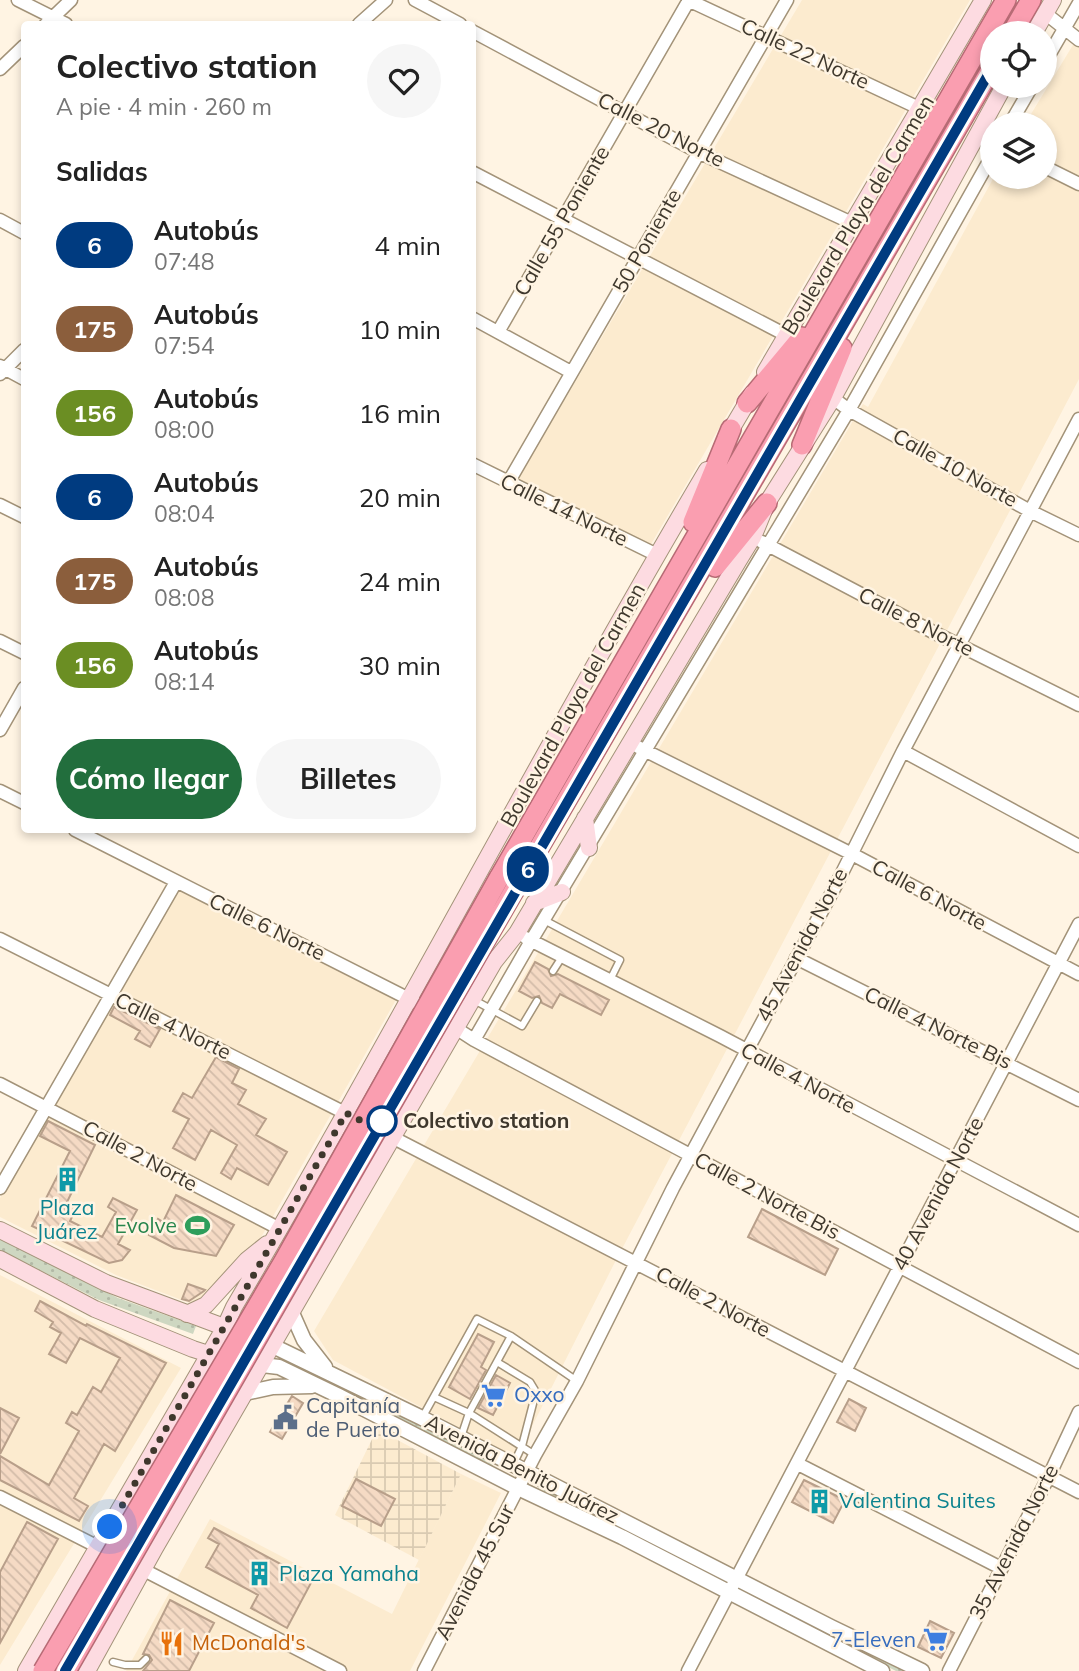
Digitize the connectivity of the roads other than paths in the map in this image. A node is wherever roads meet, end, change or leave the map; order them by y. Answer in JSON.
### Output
{"nodes":[{"id":1,"x":18,"y":0,"type":"edge"},
{"id":2,"x":71,"y":0,"type":"edge"},
{"id":3,"x":386,"y":0,"type":"edge"},
{"id":4,"x":415,"y":0,"type":"edge"},
{"id":5,"x":688,"y":0,"type":"edge"},
{"id":6,"x":787,"y":0,"type":"edge"},
{"id":7,"x":983,"y":0,"type":"edge"},
{"id":8,"x":1006,"y":0,"type":"edge"},
{"id":9,"x":1079,"y":3,"type":"edge"},
{"id":10,"x":1043,"y":4,"type":"edge"},
{"id":11,"x":50,"y":21,"type":"edge"},
{"id":12,"x":362,"y":21,"type":"edge"},
{"id":13,"x":454,"y":21,"type":"edge"},
{"id":14,"x":1025,"y":21,"type":"edge"},
{"id":15,"x":1038,"y":21,"type":"edge"},
{"id":16,"x":1064,"y":28,"type":"junction"},
{"id":17,"x":476,"y":33,"type":"edge"},
{"id":18,"x":767,"y":36,"type":"junction"},
{"id":19,"x":1079,"y":40,"type":"edge"},
{"id":20,"x":1057,"y":41,"type":"edge"},
{"id":21,"x":21,"y":49,"type":"edge"},
{"id":22,"x":0,"y":69,"type":"edge"},
{"id":23,"x":980,"y":89,"type":"edge"},
{"id":24,"x":921,"y":109,"type":"junction"},
{"id":25,"x":625,"y":112,"type":"junction"},
{"id":26,"x":980,"y":145,"type":"edge"},
{"id":27,"x":698,"y":152,"type":"junction"},
{"id":28,"x":1057,"y":173,"type":"edge"},
{"id":29,"x":476,"y":174,"type":"edge"},
{"id":30,"x":980,"y":177,"type":"edge"},
{"id":31,"x":1079,"y":184,"type":"edge"},
{"id":32,"x":0,"y":220,"type":"edge"},
{"id":33,"x":563,"y":220,"type":"junction"},
{"id":34,"x":852,"y":223,"type":"junction"},
{"id":35,"x":21,"y":231,"type":"edge"},
{"id":36,"x":637,"y":258,"type":"junction"},
{"id":37,"x":861,"y":297,"type":"junction"},
{"id":38,"x":835,"y":299,"type":"junction"},
{"id":39,"x":476,"y":320,"type":"edge"},
{"id":40,"x":498,"y":332,"type":"junction"},
{"id":41,"x":786,"y":335,"type":"junction"},
{"id":42,"x":21,"y":353,"type":"edge"},
{"id":43,"x":2,"y":370,"type":"edge"},
{"id":44,"x":572,"y":372,"type":"junction"},
{"id":45,"x":21,"y":378,"type":"edge"},
{"id":46,"x":833,"y":398,"type":"junction"},
{"id":47,"x":747,"y":403,"type":"junction"},
{"id":48,"x":849,"y":410,"type":"junction"},
{"id":49,"x":1079,"y":419,"type":"edge"},
{"id":50,"x":731,"y":429,"type":"junction"},
{"id":51,"x":802,"y":444,"type":"junction"},
{"id":52,"x":476,"y":466,"type":"edge"},
{"id":53,"x":508,"y":483,"type":"junction"},
{"id":54,"x":767,"y":503,"type":"junction"},
{"id":55,"x":0,"y":505,"type":"edge"},
{"id":56,"x":1030,"y":511,"type":"junction"},
{"id":57,"x":21,"y":516,"type":"edge"},
{"id":58,"x":1079,"y":535,"type":"edge"},
{"id":59,"x":753,"y":537,"type":"junction"},
{"id":60,"x":768,"y":544,"type":"junction"},
{"id":61,"x":657,"y":555,"type":"junction"},
{"id":62,"x":666,"y":590,"type":"junction"},
{"id":63,"x":679,"y":611,"type":"junction"},
{"id":64,"x":0,"y":641,"type":"edge"},
{"id":65,"x":959,"y":644,"type":"junction"},
{"id":66,"x":21,"y":652,"type":"edge"},
{"id":67,"x":21,"y":693,"type":"edge"},
{"id":68,"x":1079,"y":705,"type":"edge"},
{"id":69,"x":0,"y":730,"type":"edge"},
{"id":70,"x":629,"y":742,"type":"junction"},
{"id":71,"x":645,"y":750,"type":"junction"},
{"id":72,"x":903,"y":751,"type":"junction"},
{"id":73,"x":0,"y":791,"type":"edge"},
{"id":74,"x":21,"y":802,"type":"edge"},
{"id":75,"x":585,"y":817,"type":"junction"},
{"id":76,"x":81,"y":833,"type":"edge"},
{"id":77,"x":1079,"y":846,"type":"edge"},
{"id":78,"x":589,"y":848,"type":"junction"},
{"id":79,"x":850,"y":853,"type":"junction"},
{"id":80,"x":176,"y":882,"type":"junction"},
{"id":81,"x":508,"y":884,"type":"junction"},
{"id":82,"x":562,"y":892,"type":"junction"},
{"id":83,"x":534,"y":903,"type":"junction"},
{"id":84,"x":544,"y":920,"type":"junction"},
{"id":85,"x":1079,"y":924,"type":"edge"},
{"id":86,"x":524,"y":937,"type":"junction"},
{"id":87,"x":0,"y":939,"type":"edge"},
{"id":88,"x":562,"y":957,"type":"junction"},
{"id":89,"x":796,"y":958,"type":"junction"},
{"id":90,"x":1058,"y":964,"type":"junction"},
{"id":91,"x":553,"y":971,"type":"dead end"},
{"id":92,"x":1079,"y":974,"type":"edge"},
{"id":93,"x":609,"y":982,"type":"junction"},
{"id":94,"x":110,"y":995,"type":"junction"},
{"id":95,"x":409,"y":998,"type":"junction"},
{"id":96,"x":474,"y":1000,"type":"junction"},
{"id":97,"x":537,"y":1001,"type":"dead end"},
{"id":98,"x":491,"y":1011,"type":"junction"},
{"id":99,"x":456,"y":1029,"type":"junction"},
{"id":100,"x":474,"y":1040,"type":"junction"},
{"id":101,"x":746,"y":1050,"type":"junction"},
{"id":102,"x":1006,"y":1062,"type":"junction"},
{"id":103,"x":0,"y":1084,"type":"edge"},
{"id":104,"x":1079,"y":1100,"type":"edge"},
{"id":105,"x":45,"y":1107,"type":"junction"},
{"id":106,"x":346,"y":1113,"type":"junction"},
{"id":107,"x":393,"y":1137,"type":"junction"},
{"id":108,"x":690,"y":1155,"type":"junction"},
{"id":109,"x":956,"y":1162,"type":"junction"},
{"id":110,"x":0,"y":1188,"type":"edge"},
{"id":111,"x":1079,"y":1225,"type":"edge"},
{"id":112,"x":0,"y":1230,"type":"edge"},
{"id":113,"x":277,"y":1233,"type":"junction"},
{"id":114,"x":0,"y":1259,"type":"edge"},
{"id":115,"x":636,"y":1262,"type":"junction"},
{"id":116,"x":900,"y":1267,"type":"junction"},
{"id":117,"x":292,"y":1313,"type":"junction"},
{"id":118,"x":187,"y":1314,"type":"junction"},
{"id":119,"x":225,"y":1327,"type":"junction"},
{"id":120,"x":510,"y":1336,"type":"junction"},
{"id":121,"x":273,"y":1346,"type":"junction"},
{"id":122,"x":209,"y":1355,"type":"junction"},
{"id":123,"x":496,"y":1362,"type":"junction"},
{"id":124,"x":1079,"y":1362,"type":"edge"},
{"id":125,"x":262,"y":1364,"type":"junction"},
{"id":126,"x":844,"y":1371,"type":"junction"},
{"id":127,"x":331,"y":1373,"type":"junction"},
{"id":128,"x":577,"y":1381,"type":"junction"},
{"id":129,"x":317,"y":1386,"type":"junction"},
{"id":130,"x":245,"y":1392,"type":"junction"},
{"id":131,"x":434,"y":1396,"type":"junction"},
{"id":132,"x":1079,"y":1412,"type":"edge"},
{"id":133,"x":469,"y":1413,"type":"junction"},
{"id":134,"x":422,"y":1418,"type":"junction"},
{"id":135,"x":461,"y":1437,"type":"junction"},
{"id":136,"x":522,"y":1446,"type":"junction"},
{"id":137,"x":535,"y":1455,"type":"junction"},
{"id":138,"x":798,"y":1464,"type":"junction"},
{"id":139,"x":513,"y":1465,"type":"junction"},
{"id":140,"x":526,"y":1472,"type":"junction"},
{"id":141,"x":1049,"y":1476,"type":"junction"},
{"id":142,"x":518,"y":1488,"type":"junction"},
{"id":143,"x":1079,"y":1492,"type":"edge"},
{"id":144,"x":0,"y":1497,"type":"edge"},
{"id":145,"x":98,"y":1547,"type":"junction"},
{"id":146,"x":1001,"y":1568,"type":"junction"},
{"id":147,"x":143,"y":1570,"type":"junction"},
{"id":148,"x":737,"y":1578,"type":"junction"},
{"id":149,"x":727,"y":1593,"type":"junction"},
{"id":150,"x":146,"y":1659,"type":"dead end"},
{"id":151,"x":113,"y":1662,"type":"dead end"},
{"id":152,"x":26,"y":1671,"type":"edge"},
{"id":153,"x":43,"y":1671,"type":"edge"},
{"id":154,"x":65,"y":1671,"type":"edge"},
{"id":155,"x":88,"y":1671,"type":"edge"},
{"id":156,"x":341,"y":1671,"type":"edge"},
{"id":157,"x":424,"y":1671,"type":"edge"},
{"id":158,"x":688,"y":1671,"type":"edge"},
{"id":159,"x":882,"y":1671,"type":"edge"},
{"id":160,"x":922,"y":1671,"type":"edge"},
{"id":161,"x":949,"y":1671,"type":"edge"}],
"edges":[{"from":1,"to":11,"type":"street"},
{"from":2,"to":11,"type":"street"},
{"from":3,"to":12,"type":"street"},
{"from":4,"to":13,"type":"street"},
{"from":5,"to":18,"type":"street","name":"Calle 22 Norte"},
{"from":5,"to":25,"type":"street","name":"Calle 55 Poniente"},
{"from":6,"to":18,"type":"street","name":"50 Poniente"},
{"from":7,"to":24,"type":"main road","name":"Boulevard Playa del Carmen"},
{"from":8,"to":38,"type":"highway"},
{"from":9,"to":16,"type":"street"},
{"from":10,"to":14,"type":"highway"},
{"from":10,"to":15,"type":"main road"},
{"from":10,"to":16,"type":"street"},
{"from":16,"to":19,"type":"street"},
{"from":16,"to":20,"type":"street"},
{"from":17,"to":25,"type":"street","name":"Calle 20 Norte"},
{"from":18,"to":24,"type":"street","name":"Calle 22 Norte"},
{"from":18,"to":27,"type":"street","name":"50 Poniente"},
{"from":21,"to":22,"type":"street"},
{"from":23,"to":37,"type":"highway"},
{"from":24,"to":34,"type":"main road","name":"Boulevard Playa del Carmen"},
{"from":25,"to":27,"type":"street","name":"Calle 20 Norte"},
{"from":25,"to":33,"type":"street","name":"Calle 55 Poniente"},
{"from":26,"to":46,"type":"main road"},
{"from":27,"to":34,"type":"street","name":"Calle 20 Norte"},
{"from":27,"to":36,"type":"street","name":"50 Poniente"},
{"from":28,"to":31,"type":"street"},
{"from":29,"to":33,"type":"street"},
{"from":30,"to":48,"type":"street"},
{"from":32,"to":35,"type":"street"},
{"from":33,"to":36,"type":"street"},
{"from":33,"to":40,"type":"street","name":"Calle 55 Poniente"},
{"from":34,"to":41,"type":"main road","name":"Boulevard Playa del Carmen"},
{"from":36,"to":41,"type":"street"},
{"from":36,"to":44,"type":"street","name":"50 Poniente"},
{"from":37,"to":51,"type":"highway"},
{"from":37,"to":63,"type":"highway"},
{"from":38,"to":47,"type":"highway"},
{"from":38,"to":62,"type":"highway"},
{"from":39,"to":40,"type":"street"},
{"from":40,"to":44,"type":"street"},
{"from":41,"to":47,"type":"main road","name":"Boulevard Playa del Carmen"},
{"from":42,"to":43,"type":"street"},
{"from":43,"to":45,"type":"street"},
{"from":44,"to":53,"type":"street","name":"50 Poniente"},
{"from":46,"to":48,"type":"street","name":"Calle 10 Norte"},
{"from":46,"to":51,"type":"main road"},
{"from":47,"to":50,"type":"main road","name":"Boulevard Playa del Carmen"},
{"from":48,"to":56,"type":"street","name":"Calle 10 Norte"},
{"from":48,"to":60,"type":"street"},
{"from":49,"to":56,"type":"street","name":"45 Avenida Norte"},
{"from":50,"to":61,"type":"main road","name":"Boulevard Playa del Carmen"},
{"from":50,"to":62,"type":"highway"},
{"from":51,"to":54,"type":"main road"},
{"from":52,"to":53,"type":"street","name":"Calle 14 Norte"},
{"from":53,"to":61,"type":"street","name":"Calle 14 Norte"},
{"from":54,"to":59,"type":"main road"},
{"from":54,"to":63,"type":"highway"},
{"from":55,"to":57,"type":"street"},
{"from":56,"to":58,"type":"street","name":"Calle 10 Norte"},
{"from":56,"to":65,"type":"street","name":"45 Avenida Norte"},
{"from":59,"to":60,"type":"street","name":"Calle 8 Norte"},
{"from":59,"to":70,"type":"main road"},
{"from":60,"to":65,"type":"street","name":"Calle 8 Norte"},
{"from":60,"to":71,"type":"street"},
{"from":61,"to":95,"type":"main road","name":"Boulevard Playa del Carmen"},
{"from":62,"to":81,"type":"highway"},
{"from":63,"to":81,"type":"highway"},
{"from":64,"to":66,"type":"street"},
{"from":65,"to":68,"type":"street","name":"Calle 8 Norte"},
{"from":65,"to":72,"type":"street","name":"45 Avenida Norte"},
{"from":67,"to":69,"type":"street"},
{"from":70,"to":71,"type":"street","name":"Calle 6 Norte"},
{"from":70,"to":75,"type":"main road"},
{"from":71,"to":78,"type":"street"},
{"from":71,"to":79,"type":"street","name":"Calle 6 Norte"},
{"from":72,"to":77,"type":"street"},
{"from":72,"to":79,"type":"street","name":"45 Avenida Norte"},
{"from":73,"to":74,"type":"street"},
{"from":75,"to":78,"type":"main road"},
{"from":75,"to":83,"type":"main road"},
{"from":76,"to":80,"type":"street","name":"Calle 6 Norte"},
{"from":78,"to":82,"type":"street"},
{"from":79,"to":89,"type":"street","name":"45 Avenida Norte"},
{"from":79,"to":90,"type":"street","name":"Calle 6 Norte"},
{"from":80,"to":94,"type":"street"},
{"from":80,"to":95,"type":"street","name":"Calle 6 Norte"},
{"from":81,"to":153,"type":"highway","bridge":true},
{"from":81,"to":154,"type":"highway","bridge":true},
{"from":82,"to":83,"type":"main road"},
{"from":82,"to":84,"type":"street"},
{"from":83,"to":86,"type":"main road"},
{"from":84,"to":86,"type":"street"},
{"from":84,"to":93,"type":"lane"},
{"from":85,"to":90,"type":"street","name":"40 Avenida Norte"},
{"from":86,"to":88,"type":"street","name":"Calle 4 Norte"},
{"from":86,"to":96,"type":"main road"},
{"from":86,"to":98,"type":"street"},
{"from":87,"to":94,"type":"street","name":"Calle 4 Norte"},
{"from":88,"to":91,"type":"lane"},
{"from":88,"to":93,"type":"street","name":"Calle 4 Norte"},
{"from":89,"to":101,"type":"street","name":"45 Avenida Norte"},
{"from":89,"to":102,"type":"street","name":"Calle 4 Norte Bis"},
{"from":90,"to":92,"type":"street","name":"Calle 6 Norte"},
{"from":90,"to":102,"type":"street","name":"40 Avenida Norte"},
{"from":93,"to":101,"type":"street","name":"Calle 4 Norte"},
{"from":94,"to":105,"type":"street"},
{"from":94,"to":106,"type":"street","name":"Calle 4 Norte"},
{"from":95,"to":99,"type":"street","name":"Calle 6 Norte"},
{"from":95,"to":106,"type":"main road","name":"Boulevard Playa del Carmen"},
{"from":96,"to":98,"type":"lane"},
{"from":96,"to":99,"type":"main road"},
{"from":97,"to":98,"type":"lane"},
{"from":98,"to":100,"type":"street"},
{"from":99,"to":100,"type":"street","name":"Calle 2 Norte Bis"},
{"from":99,"to":107,"type":"main road"},
{"from":100,"to":108,"type":"street","name":"Calle 2 Norte Bis"},
{"from":101,"to":108,"type":"street","name":"45 Avenida Norte"},
{"from":101,"to":109,"type":"street","name":"Calle 4 Norte"},
{"from":102,"to":104,"type":"street","name":"Calle 4 Norte Bis"},
{"from":102,"to":109,"type":"street","name":"40 Avenida Norte"},
{"from":103,"to":105,"type":"street","name":"Calle 2 Norte"},
{"from":105,"to":110,"type":"street"},
{"from":105,"to":113,"type":"street","name":"Calle 2 Norte"},
{"from":106,"to":107,"type":"street","name":"Calle 2 Norte"},
{"from":106,"to":113,"type":"main road","name":"Boulevard Playa del Carmen"},
{"from":107,"to":115,"type":"street","name":"Calle 2 Norte"},
{"from":107,"to":117,"type":"main road"},
{"from":108,"to":115,"type":"street","name":"45 Avenida Norte"},
{"from":108,"to":116,"type":"street","name":"Calle 2 Norte Bis"},
{"from":109,"to":111,"type":"street","name":"Calle 4 Norte"},
{"from":109,"to":116,"type":"street","name":"40 Avenida Norte"},
{"from":112,"to":118,"type":"main road","name":"Avenida Benito Juárez"},
{"from":113,"to":118,"type":"main road"},
{"from":113,"to":119,"type":"main road","name":"Boulevard Playa del Carmen"},
{"from":114,"to":122,"type":"main road","name":"Avenida Benito Juárez"},
{"from":115,"to":126,"type":"street","name":"Calle 2 Norte"},
{"from":115,"to":128,"type":"street","name":"45 Avenida Norte"},
{"from":116,"to":124,"type":"street","name":"Calle 2 Norte Bis"},
{"from":116,"to":126,"type":"street","name":"40 Avenida Norte"},
{"from":117,"to":121,"type":"main road"},
{"from":117,"to":127,"type":"street"},
{"from":118,"to":119,"type":"main road","name":"Avenida Benito Juárez"},
{"from":119,"to":121,"type":"main road","name":"Avenida Benito Juárez"},
{"from":119,"to":122,"type":"main road","name":"Boulevard Playa del Carmen"},
{"from":120,"to":123,"type":"lane"},
{"from":120,"to":128,"type":"lane"},
{"from":120,"to":131,"type":"lane"},
{"from":121,"to":125,"type":"main road"},
{"from":121,"to":127,"type":"street","name":"Avenida Benito Juárez"},
{"from":122,"to":125,"type":"main road","name":"Avenida Benito Juárez"},
{"from":122,"to":145,"type":"main road","name":"Boulevard Playa del Carmen"},
{"from":123,"to":133,"type":"lane"},
{"from":123,"to":136,"type":"lane"},
{"from":125,"to":129,"type":"street","name":"Avenida Benito Juárez"},
{"from":125,"to":130,"type":"main road"},
{"from":126,"to":138,"type":"street","name":"40 Avenida Norte"},
{"from":126,"to":141,"type":"street","name":"Calle 2 Norte"},
{"from":127,"to":134,"type":"street","name":"Avenida Benito Juárez"},
{"from":128,"to":137,"type":"street","name":"45 Avenida Norte"},
{"from":129,"to":130,"type":"street"},
{"from":129,"to":142,"type":"street","name":"Avenida Benito Juárez"},
{"from":130,"to":147,"type":"main road"},
{"from":131,"to":133,"type":"lane"},
{"from":131,"to":134,"type":"lane"},
{"from":132,"to":141,"type":"street","name":"35 Avenida Norte"},
{"from":133,"to":135,"type":"lane"},
{"from":133,"to":136,"type":"lane"},
{"from":134,"to":135,"type":"street","name":"Avenida Benito Juárez"},
{"from":135,"to":139,"type":"street","name":"Avenida Benito Juárez"},
{"from":136,"to":137,"type":"lane"},
{"from":136,"to":139,"type":"lane"},
{"from":137,"to":140,"type":"street","name":"45 Avenida Norte"},
{"from":138,"to":146,"type":"street"},
{"from":138,"to":148,"type":"street","name":"40 Avenida Norte"},
{"from":139,"to":140,"type":"street","name":"Avenida Benito Juárez"},
{"from":140,"to":142,"type":"street","name":"Avenida 45 Sur"},
{"from":140,"to":148,"type":"street","name":"Avenida Benito Juárez"},
{"from":141,"to":143,"type":"street","name":"Calle 2 Norte"},
{"from":141,"to":146,"type":"street","name":"35 Avenida Norte"},
{"from":142,"to":149,"type":"street","name":"Avenida Benito Juárez"},
{"from":142,"to":157,"type":"street","name":"Avenida 45 Sur"},
{"from":144,"to":145,"type":"street"},
{"from":145,"to":147,"type":"street"},
{"from":145,"to":152,"type":"main road","name":"Boulevard Playa del Carmen"},
{"from":146,"to":161,"type":"street","name":"35 Avenida Norte"},
{"from":147,"to":155,"type":"main road"},
{"from":147,"to":156,"type":"street"},
{"from":148,"to":149,"type":"street","name":"40 Avenida Norte"},
{"from":148,"to":160,"type":"street","name":"Avenida Benito Juárez"},
{"from":149,"to":158,"type":"street","name":"40 Avenida Norte"},
{"from":149,"to":159,"type":"street","name":"Avenida Benito Juárez"},
{"from":150,"to":151,"type":"lane"}]}
